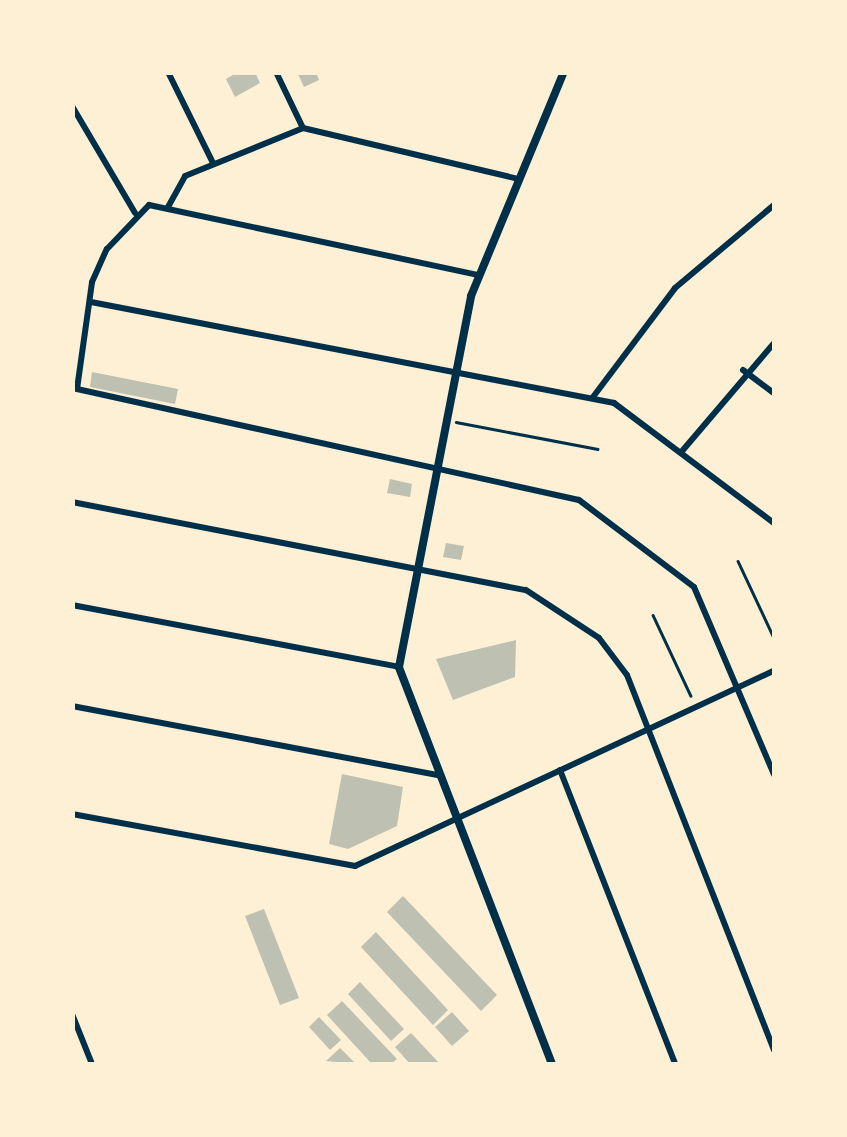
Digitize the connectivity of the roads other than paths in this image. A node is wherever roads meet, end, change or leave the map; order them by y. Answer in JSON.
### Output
{"nodes":[{"id":1,"x":168,"y":72,"type":"edge"},
{"id":2,"x":276,"y":72,"type":"edge"},
{"id":3,"x":564,"y":72,"type":"edge"},
{"id":4,"x":72,"y":106,"type":"edge"},
{"id":5,"x":303,"y":128,"type":"junction"},
{"id":6,"x":213,"y":163,"type":"junction"},
{"id":7,"x":519,"y":179,"type":"junction"},
{"id":8,"x":774,"y":204,"type":"edge"},
{"id":9,"x":168,"y":208,"type":"junction"},
{"id":10,"x":135,"y":213,"type":"junction"},
{"id":11,"x":479,"y":276,"type":"junction"},
{"id":12,"x":90,"y":302,"type":"junction"},
{"id":13,"x":774,"y":343,"type":"edge"},
{"id":14,"x":743,"y":370,"type":"junction"},
{"id":15,"x":454,"y":374,"type":"junction"},
{"id":16,"x":75,"y":390,"type":"edge"},
{"id":17,"x":774,"y":393,"type":"edge"},
{"id":18,"x":594,"y":396,"type":"junction"},
{"id":19,"x":683,"y":450,"type":"junction"},
{"id":20,"x":434,"y":471,"type":"junction"},
{"id":21,"x":72,"y":502,"type":"edge"},
{"id":22,"x":774,"y":523,"type":"edge"},
{"id":23,"x":416,"y":569,"type":"junction"},
{"id":24,"x":72,"y":605,"type":"edge"},
{"id":25,"x":400,"y":667,"type":"junction"},
{"id":26,"x":774,"y":670,"type":"edge"},
{"id":27,"x":740,"y":687,"type":"junction"},
{"id":28,"x":72,"y":706,"type":"edge"},
{"id":29,"x":650,"y":730,"type":"junction"},
{"id":30,"x":560,"y":770,"type":"junction"},
{"id":31,"x":774,"y":775,"type":"edge"},
{"id":32,"x":440,"y":776,"type":"junction"},
{"id":33,"x":72,"y":814,"type":"edge"},
{"id":34,"x":458,"y":819,"type":"junction"},
{"id":35,"x":72,"y":1014,"type":"edge"},
{"id":36,"x":774,"y":1050,"type":"edge"},
{"id":37,"x":552,"y":1063,"type":"edge"},
{"id":38,"x":92,"y":1064,"type":"edge"},
{"id":39,"x":540,"y":1064,"type":"edge"},
{"id":40,"x":675,"y":1064,"type":"edge"}],
"edges":[{"from":1,"to":6,"type":"street"},
{"from":2,"to":5,"type":"street"},
{"from":3,"to":7,"type":"street"},
{"from":4,"to":10,"type":"street"},
{"from":5,"to":6,"type":"street"},
{"from":5,"to":7,"type":"street"},
{"from":6,"to":9,"type":"street"},
{"from":7,"to":11,"type":"street"},
{"from":8,"to":18,"type":"street"},
{"from":9,"to":10,"type":"street"},
{"from":9,"to":11,"type":"street"},
{"from":10,"to":12,"type":"street"},
{"from":11,"to":15,"type":"street"},
{"from":12,"to":15,"type":"street"},
{"from":12,"to":16,"type":"street"},
{"from":13,"to":14,"type":"street"},
{"from":14,"to":17,"type":"street"},
{"from":14,"to":19,"type":"street"},
{"from":15,"to":18,"type":"street"},
{"from":15,"to":20,"type":"street"},
{"from":16,"to":20,"type":"street"},
{"from":18,"to":19,"type":"street"},
{"from":19,"to":22,"type":"street"},
{"from":20,"to":23,"type":"street"},
{"from":20,"to":27,"type":"street"},
{"from":21,"to":23,"type":"street"},
{"from":23,"to":25,"type":"street"},
{"from":23,"to":29,"type":"street"},
{"from":24,"to":25,"type":"street"},
{"from":25,"to":32,"type":"street"},
{"from":26,"to":27,"type":"street"},
{"from":27,"to":29,"type":"street"},
{"from":27,"to":31,"type":"street"},
{"from":28,"to":32,"type":"street"},
{"from":29,"to":30,"type":"street"},
{"from":29,"to":36,"type":"street"},
{"from":30,"to":34,"type":"street"},
{"from":30,"to":40,"type":"street"},
{"from":32,"to":34,"type":"street"},
{"from":33,"to":34,"type":"street"},
{"from":34,"to":37,"type":"street"},
{"from":35,"to":38,"type":"street"},
{"from":37,"to":39,"type":"lane"}]}
